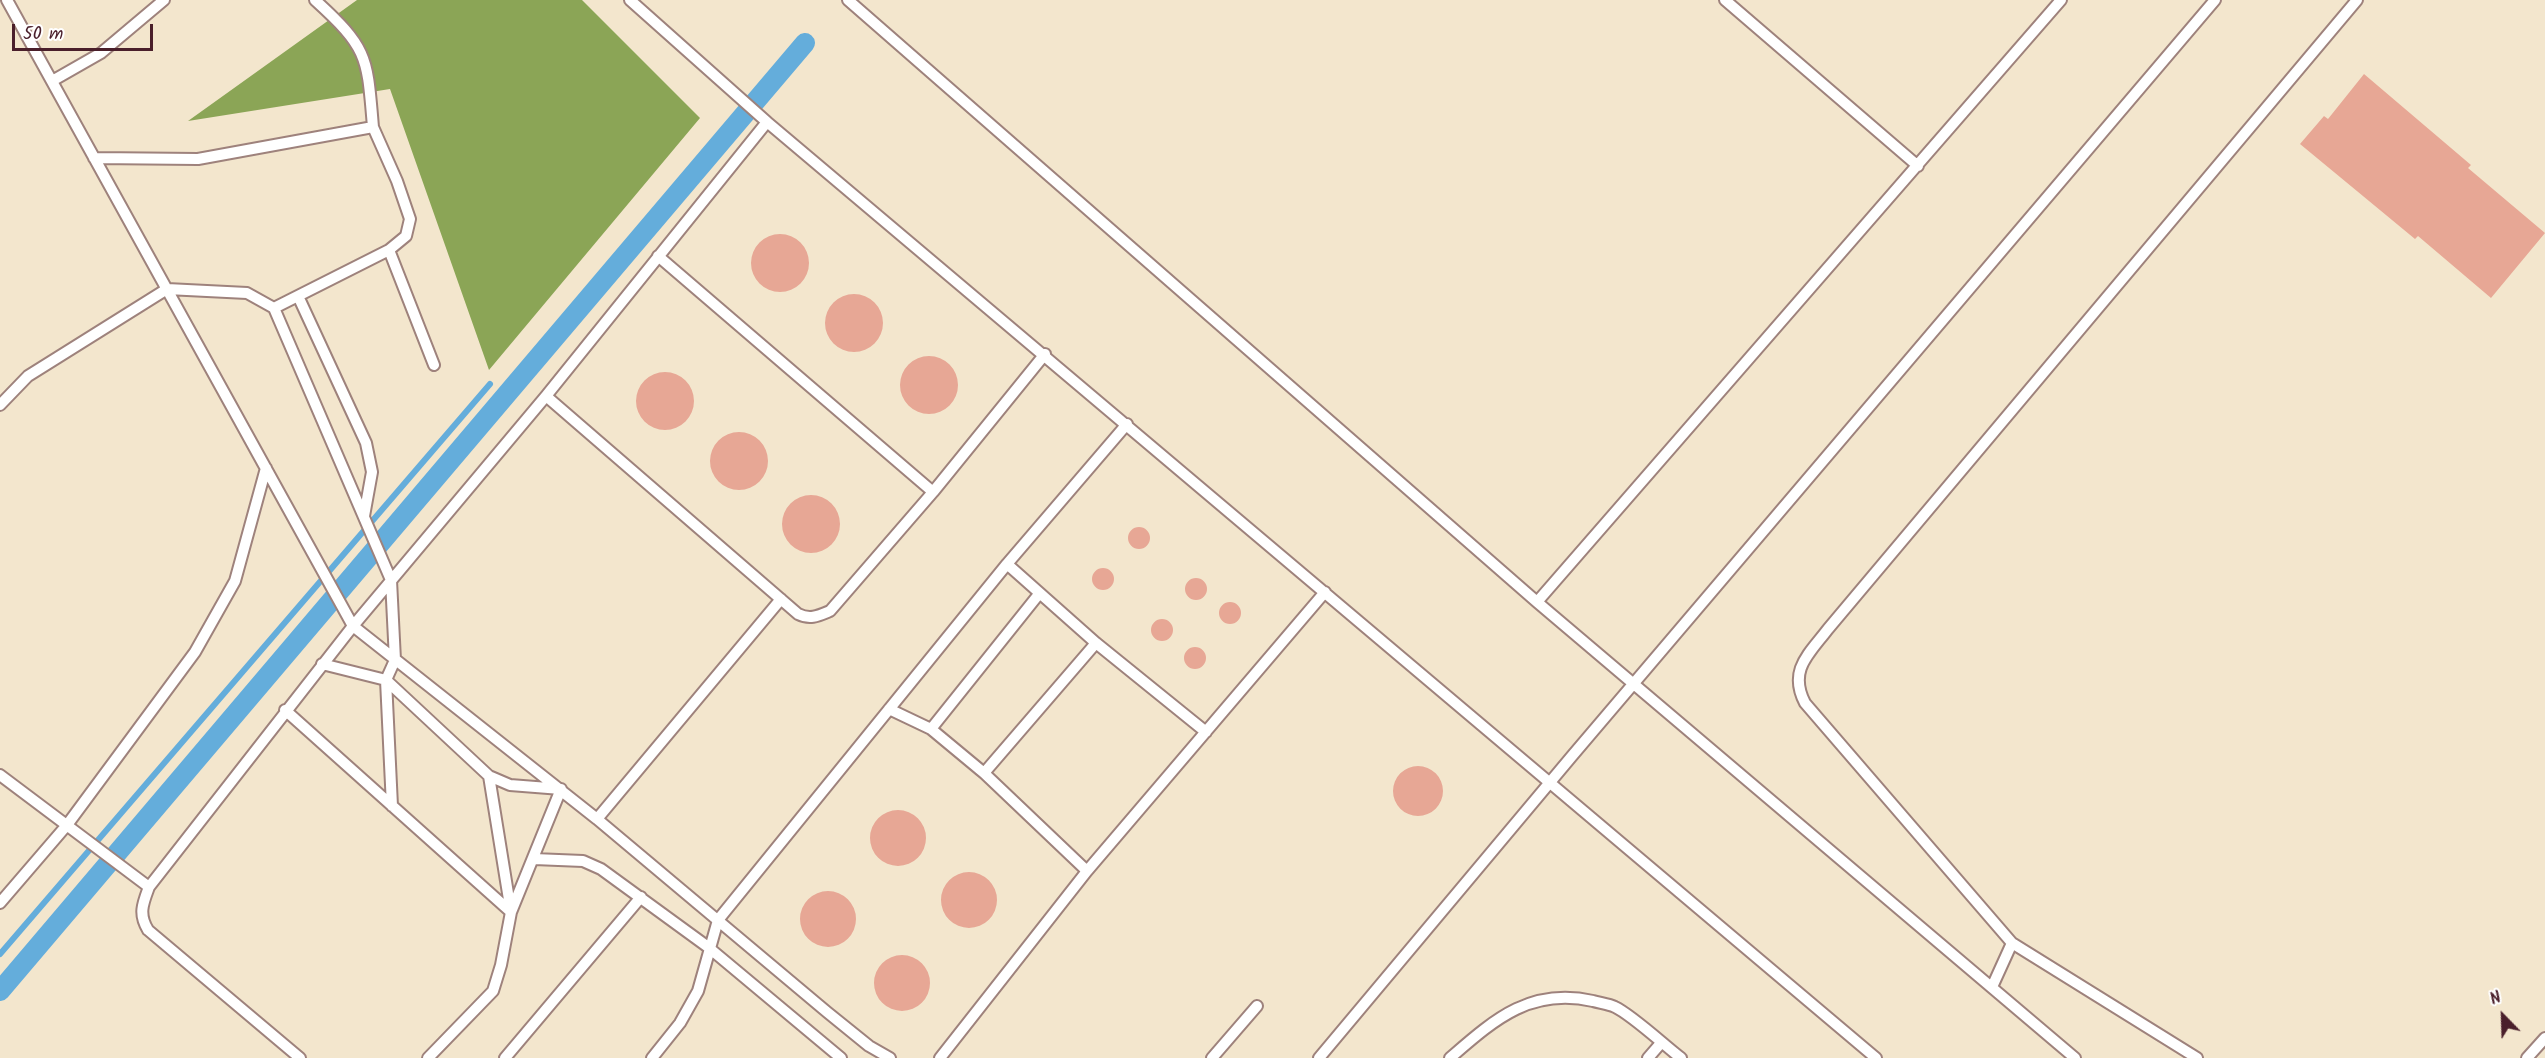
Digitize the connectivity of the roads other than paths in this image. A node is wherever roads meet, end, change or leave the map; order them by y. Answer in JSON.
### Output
{"nodes":[{"id":1,"x":8,"y":0,"type":"edge"},
{"id":2,"x":164,"y":0,"type":"edge"},
{"id":3,"x":315,"y":0,"type":"edge"},
{"id":4,"x":630,"y":0,"type":"edge"},
{"id":5,"x":848,"y":0,"type":"edge"},
{"id":6,"x":1725,"y":0,"type":"edge"},
{"id":7,"x":2061,"y":0,"type":"edge"},
{"id":8,"x":2215,"y":0,"type":"edge"},
{"id":9,"x":2357,"y":0,"type":"edge"},
{"id":10,"x":52,"y":81,"type":"junction"},
{"id":11,"x":767,"y":122,"type":"junction"},
{"id":12,"x":373,"y":128,"type":"junction"},
{"id":13,"x":94,"y":158,"type":"junction"},
{"id":14,"x":1918,"y":166,"type":"junction"},
{"id":15,"x":389,"y":250,"type":"junction"},
{"id":16,"x":658,"y":256,"type":"junction"},
{"id":17,"x":167,"y":289,"type":"junction"},
{"id":18,"x":298,"y":296,"type":"junction"},
{"id":19,"x":274,"y":308,"type":"junction"},
{"id":20,"x":1045,"y":354,"type":"junction"},
{"id":21,"x":434,"y":365,"type":"dead end"},
{"id":22,"x":546,"y":396,"type":"junction"},
{"id":23,"x":0,"y":405,"type":"edge"},
{"id":24,"x":1127,"y":424,"type":"junction"},
{"id":25,"x":266,"y":468,"type":"junction"},
{"id":26,"x":933,"y":492,"type":"junction"},
{"id":27,"x":364,"y":517,"type":"junction"},
{"id":28,"x":1007,"y":564,"type":"junction"},
{"id":29,"x":391,"y":580,"type":"junction"},
{"id":30,"x":1325,"y":592,"type":"junction"},
{"id":31,"x":1039,"y":594,"type":"junction"},
{"id":32,"x":782,"y":599,"type":"junction"},
{"id":33,"x":1537,"y":602,"type":"junction"},
{"id":34,"x":353,"y":626,"type":"junction"},
{"id":35,"x":1096,"y":643,"type":"junction"},
{"id":36,"x":395,"y":660,"type":"junction"},
{"id":37,"x":322,"y":664,"type":"junction"},
{"id":38,"x":386,"y":680,"type":"junction"},
{"id":39,"x":1635,"y":684,"type":"junction"},
{"id":40,"x":889,"y":709,"type":"junction"},
{"id":41,"x":285,"y":710,"type":"junction"},
{"id":42,"x":931,"y":729,"type":"junction"},
{"id":43,"x":1206,"y":732,"type":"junction"},
{"id":44,"x":984,"y":773,"type":"junction"},
{"id":45,"x":0,"y":775,"type":"edge"},
{"id":46,"x":489,"y":776,"type":"junction"},
{"id":47,"x":1549,"y":784,"type":"junction"},
{"id":48,"x":561,"y":789,"type":"junction"},
{"id":49,"x":392,"y":806,"type":"junction"},
{"id":50,"x":597,"y":819,"type":"junction"},
{"id":51,"x":67,"y":825,"type":"junction"},
{"id":52,"x":534,"y":860,"type":"junction"},
{"id":53,"x":1087,"y":871,"type":"junction"},
{"id":54,"x":149,"y":887,"type":"junction"},
{"id":55,"x":641,"y":897,"type":"junction"},
{"id":56,"x":0,"y":903,"type":"edge"},
{"id":57,"x":511,"y":912,"type":"junction"},
{"id":58,"x":718,"y":920,"type":"junction"},
{"id":59,"x":2012,"y":943,"type":"junction"},
{"id":60,"x":708,"y":947,"type":"junction"},
{"id":61,"x":1992,"y":987,"type":"junction"},
{"id":62,"x":1257,"y":1006,"type":"dead end"},
{"id":63,"x":2545,"y":1038,"type":"edge"},
{"id":64,"x":1661,"y":1042,"type":"junction"},
{"id":65,"x":300,"y":1058,"type":"edge"},
{"id":66,"x":428,"y":1058,"type":"edge"},
{"id":67,"x":504,"y":1058,"type":"edge"},
{"id":68,"x":652,"y":1058,"type":"edge"},
{"id":69,"x":841,"y":1058,"type":"edge"},
{"id":70,"x":890,"y":1058,"type":"edge"},
{"id":71,"x":940,"y":1058,"type":"edge"},
{"id":72,"x":1212,"y":1058,"type":"edge"},
{"id":73,"x":1318,"y":1058,"type":"edge"},
{"id":74,"x":1450,"y":1058,"type":"edge"},
{"id":75,"x":1648,"y":1058,"type":"edge"},
{"id":76,"x":1681,"y":1058,"type":"edge"},
{"id":77,"x":1876,"y":1058,"type":"edge"},
{"id":78,"x":2075,"y":1058,"type":"edge"},
{"id":79,"x":2197,"y":1058,"type":"edge"},
{"id":80,"x":2527,"y":1058,"type":"edge"}],
"edges":[{"from":1,"to":10,"type":"lane"},
{"from":2,"to":10,"type":"lane"},
{"from":3,"to":12,"type":"lane"},
{"from":4,"to":11,"type":"lane"},
{"from":5,"to":33,"type":"lane"},
{"from":6,"to":14,"type":"lane"},
{"from":7,"to":14,"type":"lane"},
{"from":8,"to":39,"type":"lane"},
{"from":9,"to":59,"type":"lane"},
{"from":10,"to":13,"type":"lane"},
{"from":11,"to":16,"type":"lane"},
{"from":11,"to":20,"type":"lane"},
{"from":12,"to":13,"type":"lane"},
{"from":12,"to":15,"type":"lane"},
{"from":13,"to":17,"type":"lane"},
{"from":14,"to":33,"type":"lane"},
{"from":15,"to":18,"type":"lane"},
{"from":15,"to":21,"type":"lane"},
{"from":16,"to":22,"type":"lane"},
{"from":16,"to":26,"type":"lane"},
{"from":17,"to":19,"type":"lane"},
{"from":17,"to":23,"type":"lane"},
{"from":17,"to":25,"type":"lane"},
{"from":18,"to":19,"type":"lane"},
{"from":18,"to":27,"type":"lane"},
{"from":19,"to":27,"type":"lane"},
{"from":20,"to":24,"type":"lane"},
{"from":20,"to":26,"type":"lane"},
{"from":22,"to":29,"type":"lane"},
{"from":22,"to":32,"type":"lane"},
{"from":24,"to":28,"type":"lane"},
{"from":24,"to":30,"type":"lane"},
{"from":25,"to":34,"type":"lane"},
{"from":25,"to":51,"type":"lane"},
{"from":26,"to":32,"type":"lane"},
{"from":27,"to":29,"type":"lane"},
{"from":28,"to":31,"type":"lane"},
{"from":28,"to":40,"type":"lane"},
{"from":29,"to":34,"type":"lane"},
{"from":29,"to":36,"type":"lane"},
{"from":30,"to":43,"type":"lane"},
{"from":30,"to":47,"type":"lane"},
{"from":31,"to":35,"type":"lane"},
{"from":31,"to":42,"type":"lane"},
{"from":32,"to":50,"type":"lane"},
{"from":33,"to":39,"type":"lane"},
{"from":34,"to":36,"type":"lane"},
{"from":34,"to":37,"type":"lane"},
{"from":35,"to":43,"type":"lane"},
{"from":35,"to":44,"type":"lane"},
{"from":36,"to":38,"type":"lane"},
{"from":36,"to":48,"type":"lane"},
{"from":37,"to":38,"type":"lane"},
{"from":37,"to":41,"type":"lane"},
{"from":38,"to":46,"type":"lane"},
{"from":38,"to":49,"type":"lane"},
{"from":39,"to":47,"type":"lane"},
{"from":39,"to":61,"type":"lane"},
{"from":40,"to":42,"type":"lane"},
{"from":40,"to":58,"type":"lane"},
{"from":41,"to":49,"type":"lane"},
{"from":41,"to":54,"type":"lane"},
{"from":42,"to":44,"type":"lane"},
{"from":43,"to":53,"type":"lane"},
{"from":44,"to":53,"type":"lane"},
{"from":45,"to":51,"type":"lane"},
{"from":46,"to":48,"type":"lane"},
{"from":46,"to":57,"type":"lane"},
{"from":47,"to":73,"type":"lane"},
{"from":47,"to":77,"type":"lane"},
{"from":48,"to":50,"type":"lane"},
{"from":48,"to":52,"type":"lane"},
{"from":49,"to":57,"type":"lane"},
{"from":50,"to":58,"type":"lane"},
{"from":51,"to":54,"type":"lane"},
{"from":51,"to":56,"type":"lane"},
{"from":52,"to":55,"type":"lane"},
{"from":52,"to":57,"type":"lane"},
{"from":53,"to":71,"type":"lane"},
{"from":54,"to":65,"type":"lane"},
{"from":55,"to":60,"type":"lane"},
{"from":55,"to":67,"type":"lane"},
{"from":57,"to":66,"type":"lane"},
{"from":58,"to":60,"type":"lane"},
{"from":58,"to":70,"type":"lane"},
{"from":59,"to":61,"type":"lane"},
{"from":59,"to":79,"type":"lane"},
{"from":60,"to":68,"type":"lane"},
{"from":60,"to":69,"type":"lane"},
{"from":61,"to":78,"type":"lane"},
{"from":62,"to":72,"type":"lane"},
{"from":63,"to":80,"type":"lane"},
{"from":64,"to":74,"type":"lane"},
{"from":64,"to":75,"type":"lane"},
{"from":64,"to":76,"type":"lane"}]}
